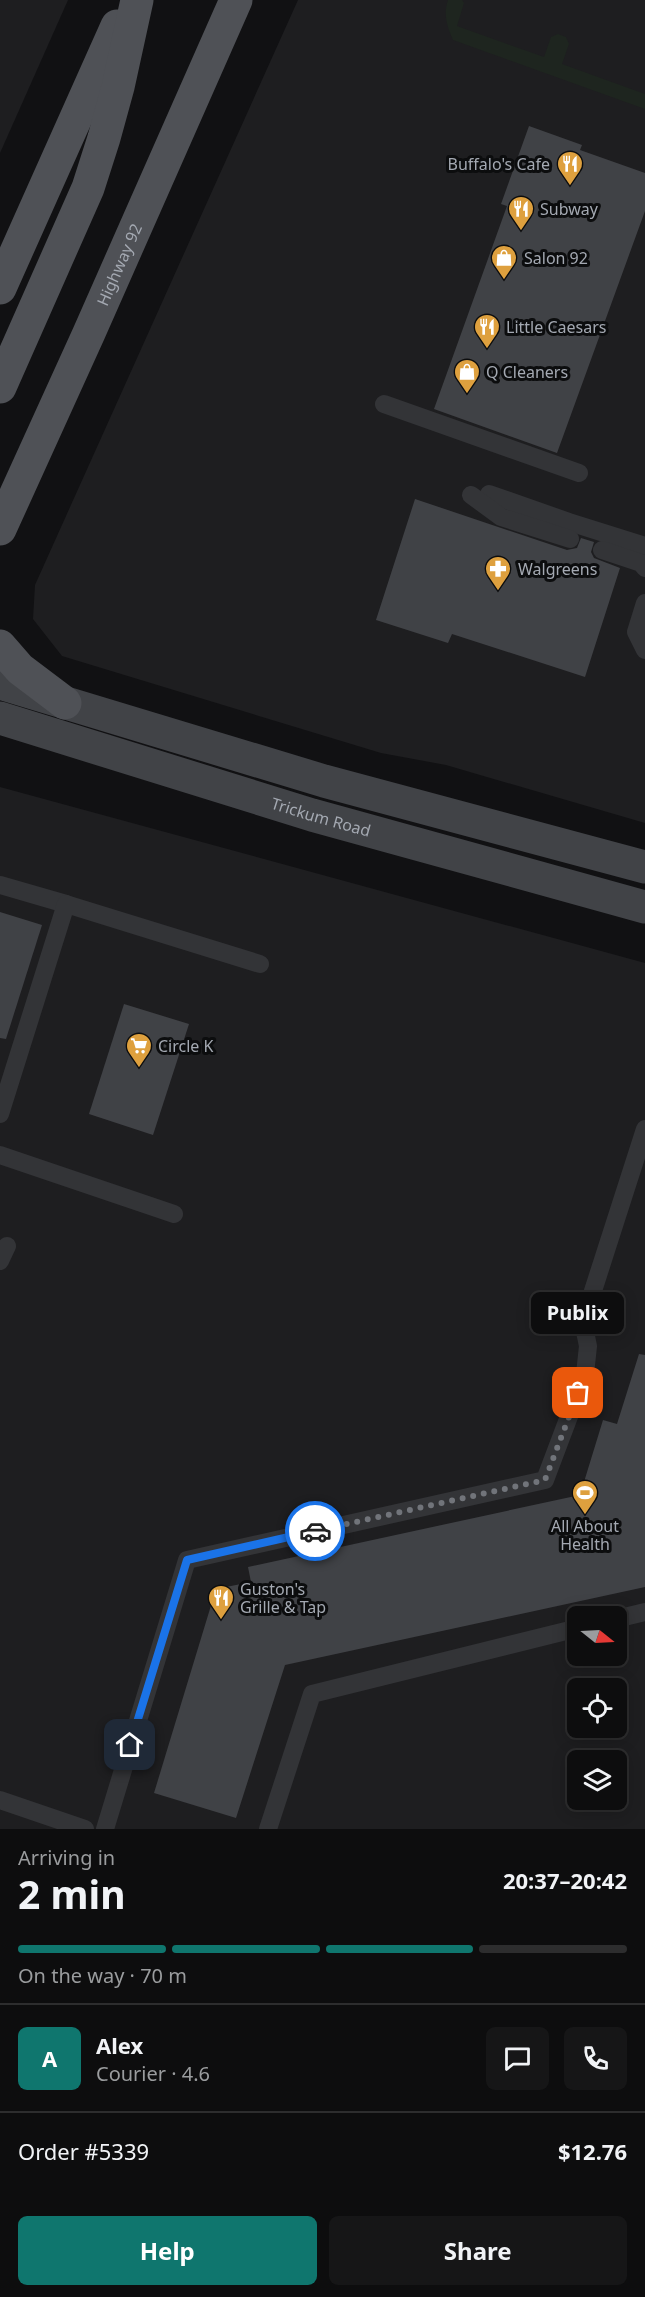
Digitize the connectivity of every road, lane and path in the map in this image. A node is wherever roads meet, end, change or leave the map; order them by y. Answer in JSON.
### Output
{"nodes":[{"id":1,"x":128,"y":0,"type":"edge"},
{"id":2,"x":137,"y":0,"type":"edge"},
{"id":3,"x":216,"y":0,"type":"edge"},
{"id":4,"x":236,"y":0,"type":"edge"},
{"id":5,"x":192,"y":100,"type":"junction"},
{"id":6,"x":33,"y":213,"type":"junction"},
{"id":7,"x":0,"y":239,"type":"edge"},
{"id":8,"x":0,"y":288,"type":"edge"},
{"id":9,"x":0,"y":387,"type":"edge"},
{"id":10,"x":384,"y":404,"type":"dead end"},
{"id":11,"x":579,"y":473,"type":"dead end"},
{"id":12,"x":489,"y":494,"type":"dead end"},
{"id":13,"x":471,"y":495,"type":"dead end"},
{"id":14,"x":0,"y":529,"type":"edge"},
{"id":15,"x":570,"y":539,"type":"dead end"},
{"id":16,"x":645,"y":546,"type":"edge"},
{"id":17,"x":602,"y":550,"type":"dead end"},
{"id":18,"x":645,"y":568,"type":"edge"},
{"id":19,"x":645,"y":603,"type":"edge"},
{"id":20,"x":0,"y":645,"type":"edge"},
{"id":21,"x":645,"y":650,"type":"edge"},
{"id":22,"x":0,"y":683,"type":"edge"},
{"id":23,"x":65,"y":703,"type":"junction"},
{"id":24,"x":0,"y":718,"type":"edge"},
{"id":25,"x":645,"y":867,"type":"edge"},
{"id":26,"x":0,"y":885,"type":"edge"},
{"id":27,"x":66,"y":904,"type":"junction"},
{"id":28,"x":645,"y":907,"type":"edge"},
{"id":29,"x":260,"y":964,"type":"dead end"},
{"id":30,"x":0,"y":1114,"type":"edge"},
{"id":31,"x":645,"y":1129,"type":"edge"},
{"id":32,"x":0,"y":1155,"type":"edge"},
{"id":33,"x":174,"y":1214,"type":"dead end"},
{"id":34,"x":645,"y":1612,"type":"edge"},
{"id":35,"x":627,"y":1616,"type":"edge"},
{"id":36,"x":567,"y":1631,"type":"edge"},
{"id":37,"x":0,"y":1800,"type":"edge"},
{"id":38,"x":85,"y":1829,"type":"edge"},
{"id":39,"x":105,"y":1829,"type":"edge"},
{"id":40,"x":268,"y":1829,"type":"edge"}],
"edges":[{"from":1,"to":6,"type":"main road"},
{"from":2,"to":9,"type":"main road"},
{"from":3,"to":5,"type":"main road"},
{"from":4,"to":5,"type":"main road","name":"Highway 92"},
{"from":5,"to":14,"type":"main road","name":"Highway 92"},
{"from":6,"to":7,"type":"main road"},
{"from":6,"to":8,"type":"main road"},
{"from":10,"to":11,"type":"lane"},
{"from":12,"to":16,"type":"lane"},
{"from":13,"to":15,"type":"lane"},
{"from":17,"to":18,"type":"lane"},
{"from":19,"to":21,"type":"lane"},
{"from":20,"to":23,"type":"main road"},
{"from":22,"to":23,"type":"street"},
{"from":23,"to":25,"type":"street"},
{"from":24,"to":28,"type":"street","name":"Trickum Road"},
{"from":26,"to":27,"type":"lane"},
{"from":27,"to":29,"type":"lane"},
{"from":27,"to":30,"type":"lane"},
{"from":31,"to":39,"type":"lane"},
{"from":32,"to":33,"type":"lane"},
{"from":34,"to":35,"type":"lane"},
{"from":36,"to":40,"type":"lane"},
{"from":37,"to":38,"type":"lane"}]}
